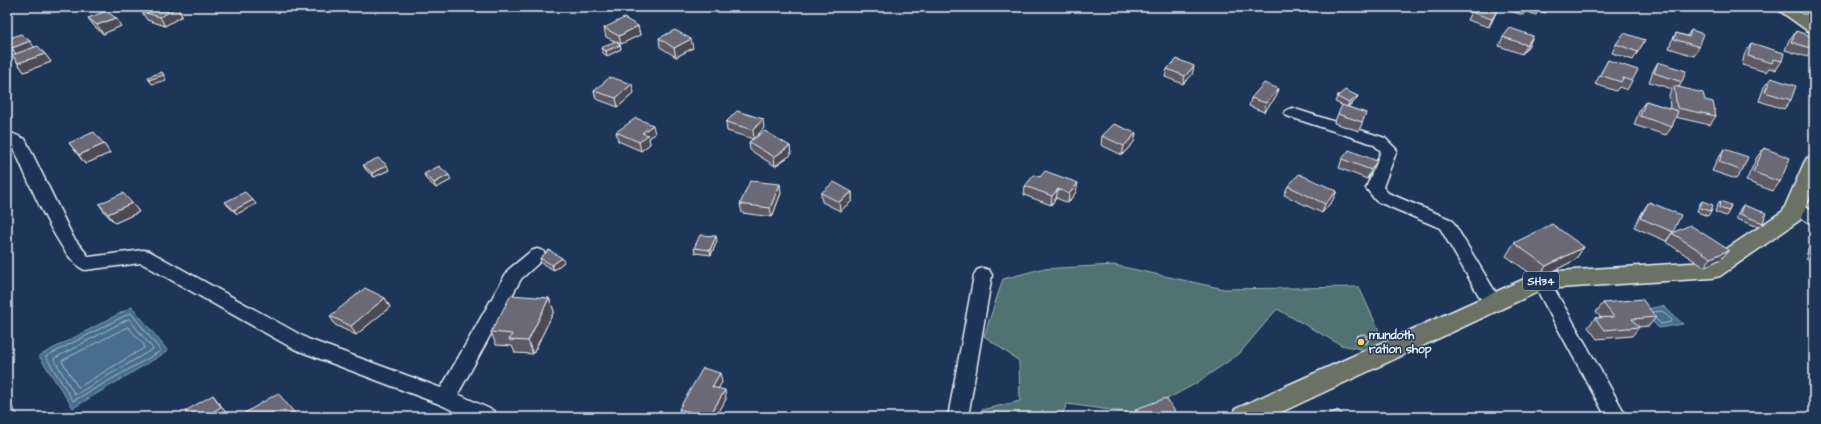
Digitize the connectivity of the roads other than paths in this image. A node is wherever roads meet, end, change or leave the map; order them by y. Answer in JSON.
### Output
{"nodes":[{"id":1,"x":1786,"y":7,"type":"edge"},
{"id":2,"x":1814,"y":27,"type":"edge"},
{"id":3,"x":1292,"y":113,"type":"dead end"},
{"id":4,"x":7,"y":136,"type":"edge"},
{"id":5,"x":1814,"y":163,"type":"edge"},
{"id":6,"x":1805,"y":213,"type":"edge"},
{"id":7,"x":537,"y":255,"type":"dead end"},
{"id":8,"x":983,"y":275,"type":"dead end"},
{"id":9,"x":1541,"y":281,"type":"junction"},
{"id":10,"x":1493,"y":303,"type":"junction"},
{"id":11,"x":446,"y":398,"type":"junction"},
{"id":12,"x":487,"y":417,"type":"edge"},
{"id":13,"x":958,"y":417,"type":"edge"},
{"id":14,"x":1245,"y":417,"type":"edge"},
{"id":15,"x":1617,"y":417,"type":"edge"}],
"edges":[{"from":1,"to":2,"type":"main road"},
{"from":3,"to":10,"type":"street"},
{"from":4,"to":11,"type":"street"},
{"from":5,"to":6,"type":"main road","number":"SH34"},
{"from":6,"to":9,"type":"main road","number":"SH34"},
{"from":7,"to":11,"type":"street"},
{"from":8,"to":13,"type":"street"},
{"from":9,"to":10,"type":"main road","number":"SH34"},
{"from":9,"to":15,"type":"street"},
{"from":10,"to":14,"type":"main road","number":"SH34"},
{"from":11,"to":12,"type":"street"}]}
